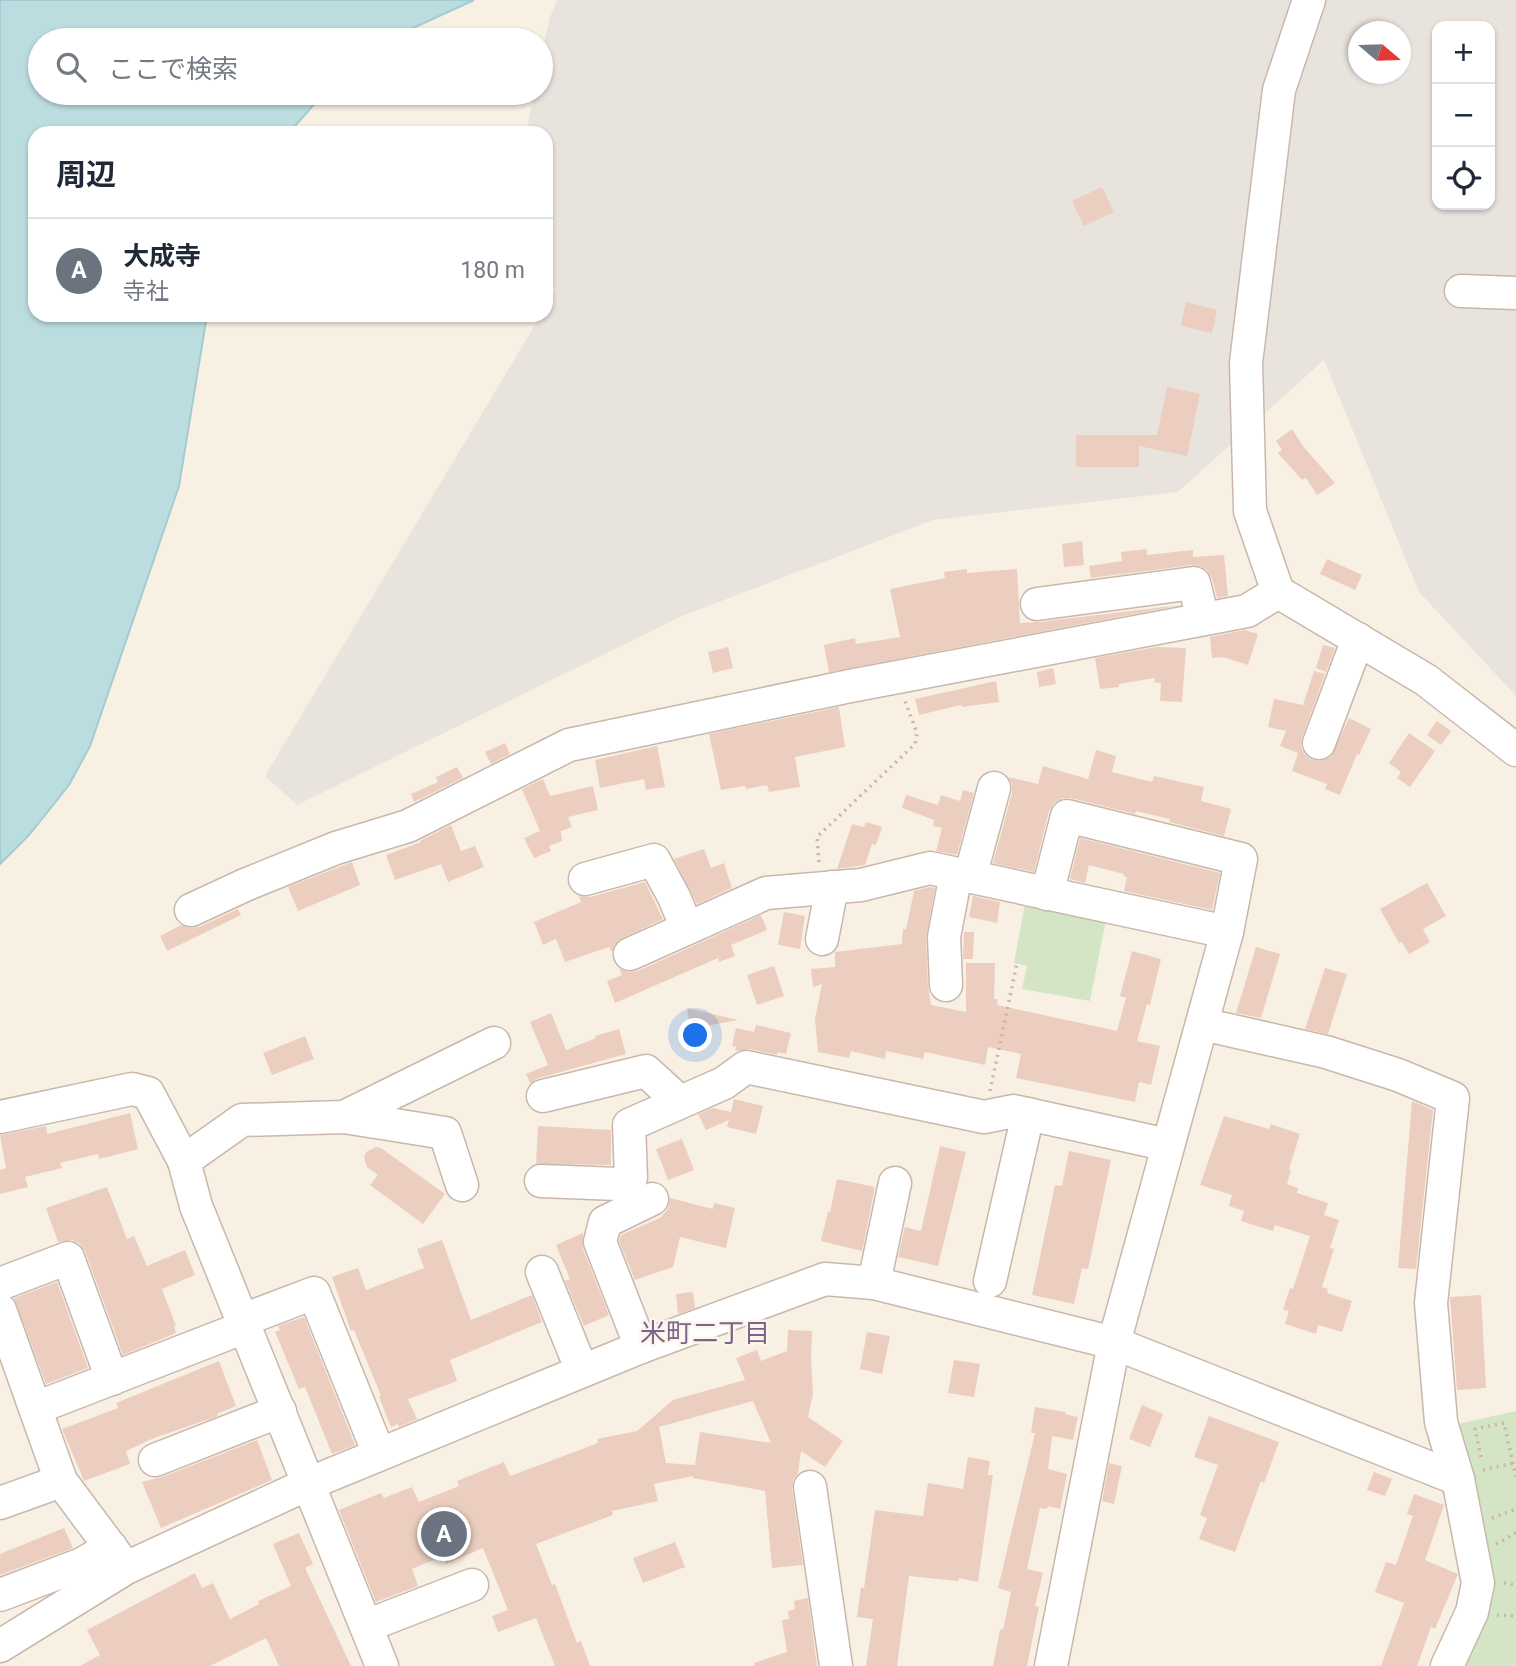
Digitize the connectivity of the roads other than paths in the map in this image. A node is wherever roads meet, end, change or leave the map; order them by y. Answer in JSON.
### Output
{"nodes":[{"id":1,"x":1309,"y":0,"type":"edge"},
{"id":2,"x":1461,"y":291,"type":"dead end"},
{"id":3,"x":1516,"y":293,"type":"edge"},
{"id":4,"x":1278,"y":593,"type":"junction"},
{"id":5,"x":1037,"y":604,"type":"dead end"},
{"id":6,"x":1203,"y":620,"type":"junction"},
{"id":7,"x":1358,"y":639,"type":"junction"},
{"id":8,"x":1320,"y":743,"type":"dead end"},
{"id":9,"x":1516,"y":750,"type":"edge"},
{"id":10,"x":994,"y":788,"type":"dead end"},
{"id":11,"x":963,"y":875,"type":"junction"},
{"id":12,"x":585,"y":879,"type":"dead end"},
{"id":13,"x":827,"y":888,"type":"junction"},
{"id":14,"x":1047,"y":894,"type":"junction"},
{"id":15,"x":191,"y":910,"type":"dead end"},
{"id":16,"x":688,"y":928,"type":"junction"},
{"id":17,"x":1227,"y":932,"type":"junction"},
{"id":18,"x":821,"y":939,"type":"dead end"},
{"id":19,"x":630,"y":954,"type":"dead end"},
{"id":20,"x":946,"y":985,"type":"dead end"},
{"id":21,"x":1202,"y":1024,"type":"junction"},
{"id":22,"x":494,"y":1043,"type":"dead end"},
{"id":23,"x":543,"y":1096,"type":"dead end"},
{"id":24,"x":680,"y":1102,"type":"junction"},
{"id":25,"x":1028,"y":1114,"type":"junction"},
{"id":26,"x":344,"y":1116,"type":"junction"},
{"id":27,"x":0,"y":1117,"type":"edge"},
{"id":28,"x":1168,"y":1144,"type":"junction"},
{"id":29,"x":184,"y":1161,"type":"junction"},
{"id":30,"x":541,"y":1181,"type":"dead end"},
{"id":31,"x":895,"y":1183,"type":"dead end"},
{"id":32,"x":462,"y":1185,"type":"dead end"},
{"id":33,"x":641,"y":1188,"type":"junction"},
{"id":34,"x":542,"y":1272,"type":"dead end"},
{"id":35,"x":990,"y":1282,"type":"dead end"},
{"id":36,"x":874,"y":1283,"type":"junction"},
{"id":37,"x":0,"y":1284,"type":"edge"},
{"id":38,"x":0,"y":1310,"type":"edge"},
{"id":39,"x":244,"y":1324,"type":"junction"},
{"id":40,"x":1114,"y":1343,"type":"junction"},
{"id":41,"x":641,"y":1347,"type":"junction"},
{"id":42,"x":582,"y":1371,"type":"junction"},
{"id":43,"x":112,"y":1378,"type":"junction"},
{"id":44,"x":36,"y":1408,"type":"junction"},
{"id":45,"x":280,"y":1411,"type":"junction"},
{"id":46,"x":379,"y":1454,"type":"junction"},
{"id":47,"x":155,"y":1461,"type":"dead end"},
{"id":48,"x":1471,"y":1474,"type":"junction"},
{"id":49,"x":61,"y":1481,"type":"junction"},
{"id":50,"x":308,"y":1484,"type":"junction"},
{"id":51,"x":810,"y":1487,"type":"dead end"},
{"id":52,"x":0,"y":1503,"type":"edge"},
{"id":53,"x":118,"y":1558,"type":"junction"},
{"id":54,"x":472,"y":1585,"type":"dead end"},
{"id":55,"x":0,"y":1595,"type":"edge"},
{"id":56,"x":366,"y":1626,"type":"junction"},
{"id":57,"x":0,"y":1646,"type":"edge"},
{"id":58,"x":382,"y":1666,"type":"edge"},
{"id":59,"x":836,"y":1666,"type":"edge"},
{"id":60,"x":1051,"y":1666,"type":"edge"},
{"id":61,"x":1447,"y":1666,"type":"edge"}],
"edges":[{"from":1,"to":4,"type":"street"},
{"from":2,"to":3,"type":"street"},
{"from":4,"to":6,"type":"street"},
{"from":4,"to":7,"type":"street"},
{"from":5,"to":6,"type":"street"},
{"from":6,"to":15,"type":"street"},
{"from":7,"to":8,"type":"street"},
{"from":7,"to":9,"type":"street"},
{"from":10,"to":11,"type":"street"},
{"from":11,"to":13,"type":"street"},
{"from":11,"to":14,"type":"street"},
{"from":11,"to":20,"type":"street"},
{"from":12,"to":16,"type":"street"},
{"from":13,"to":16,"type":"street"},
{"from":13,"to":18,"type":"street"},
{"from":14,"to":17,"type":"street"},
{"from":14,"to":17,"type":"street"},
{"from":16,"to":19,"type":"street"},
{"from":17,"to":21,"type":"street"},
{"from":21,"to":28,"type":"street"},
{"from":21,"to":48,"type":"street"},
{"from":22,"to":26,"type":"street"},
{"from":23,"to":24,"type":"street"},
{"from":24,"to":25,"type":"street"},
{"from":24,"to":33,"type":"street"},
{"from":25,"to":28,"type":"street"},
{"from":25,"to":35,"type":"street"},
{"from":26,"to":29,"type":"street"},
{"from":26,"to":32,"type":"street"},
{"from":27,"to":29,"type":"street"},
{"from":28,"to":40,"type":"street"},
{"from":29,"to":39,"type":"street"},
{"from":30,"to":33,"type":"street"},
{"from":31,"to":36,"type":"street"},
{"from":33,"to":41,"type":"street"},
{"from":34,"to":42,"type":"street"},
{"from":36,"to":40,"type":"street"},
{"from":36,"to":41,"type":"street"},
{"from":37,"to":43,"type":"street"},
{"from":38,"to":44,"type":"street"},
{"from":39,"to":43,"type":"street"},
{"from":39,"to":45,"type":"street"},
{"from":39,"to":46,"type":"street"},
{"from":40,"to":48,"type":"street"},
{"from":40,"to":60,"type":"street"},
{"from":41,"to":42,"type":"street"},
{"from":42,"to":46,"type":"street"},
{"from":43,"to":44,"type":"street"},
{"from":44,"to":49,"type":"street"},
{"from":45,"to":47,"type":"street"},
{"from":45,"to":50,"type":"street"},
{"from":46,"to":50,"type":"street"},
{"from":48,"to":61,"type":"street"},
{"from":49,"to":52,"type":"street"},
{"from":49,"to":53,"type":"street"},
{"from":50,"to":53,"type":"street"},
{"from":50,"to":56,"type":"street"},
{"from":51,"to":59,"type":"street"},
{"from":53,"to":55,"type":"street"},
{"from":53,"to":57,"type":"street"},
{"from":54,"to":56,"type":"street"},
{"from":56,"to":58,"type":"street"}]}
